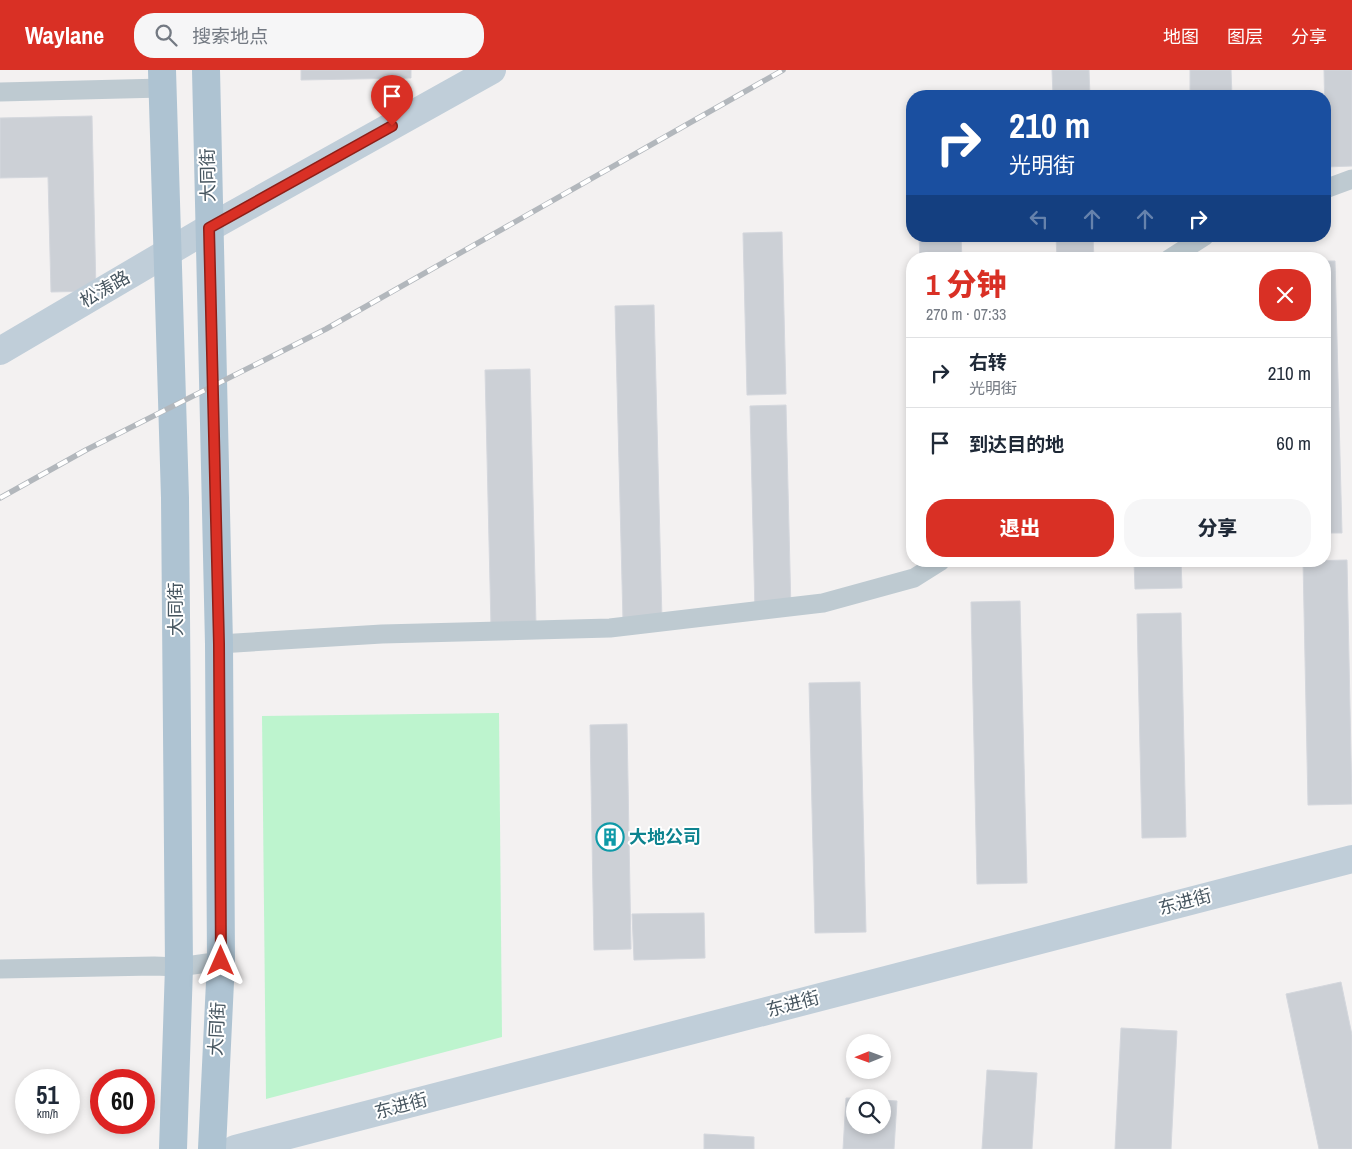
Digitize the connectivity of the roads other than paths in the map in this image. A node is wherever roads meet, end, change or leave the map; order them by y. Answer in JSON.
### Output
{"nodes":[{"id":1,"x":206,"y":70,"type":"edge"},
{"id":2,"x":492,"y":70,"type":"edge"},
{"id":3,"x":163,"y":79,"type":"edge"},
{"id":4,"x":0,"y":92,"type":"edge"},
{"id":5,"x":1352,"y":179,"type":"edge"},
{"id":6,"x":1331,"y":187,"type":"edge"},
{"id":7,"x":209,"y":228,"type":"junction"},
{"id":8,"x":1196,"y":242,"type":"edge"},
{"id":9,"x":168,"y":252,"type":"junction"},
{"id":10,"x":1180,"y":252,"type":"edge"},
{"id":11,"x":0,"y":351,"type":"edge"},
{"id":12,"x":931,"y":567,"type":"edge"},
{"id":13,"x":219,"y":644,"type":"junction"},
{"id":14,"x":1352,"y":859,"type":"edge"},
{"id":15,"x":221,"y":961,"type":"junction"},
{"id":16,"x":179,"y":968,"type":"junction"},
{"id":17,"x":0,"y":969,"type":"edge"},
{"id":18,"x":173,"y":1149,"type":"edge"},
{"id":19,"x":212,"y":1149,"type":"edge"},
{"id":20,"x":234,"y":1149,"type":"edge"}],
"edges":[{"from":1,"to":7,"type":"main road","name":"大同街"},
{"from":2,"to":7,"type":"main road","name":"松涛路"},
{"from":3,"to":4,"type":"street"},
{"from":3,"to":9,"type":"main road","name":"大同街"},
{"from":5,"to":6,"type":"street"},
{"from":7,"to":9,"type":"main road","name":"松涛路"},
{"from":7,"to":13,"type":"main road","name":"大同街"},
{"from":8,"to":10,"type":"street"},
{"from":9,"to":11,"type":"main road","name":"松涛路"},
{"from":9,"to":16,"type":"main road","name":"大同街"},
{"from":12,"to":13,"type":"street"},
{"from":13,"to":15,"type":"main road","name":"大同街"},
{"from":14,"to":20,"type":"main road","name":"东进街"},
{"from":15,"to":16,"type":"street"},
{"from":15,"to":19,"type":"main road","name":"大同街"},
{"from":16,"to":17,"type":"street"},
{"from":16,"to":18,"type":"main road","name":"大同街"}]}
